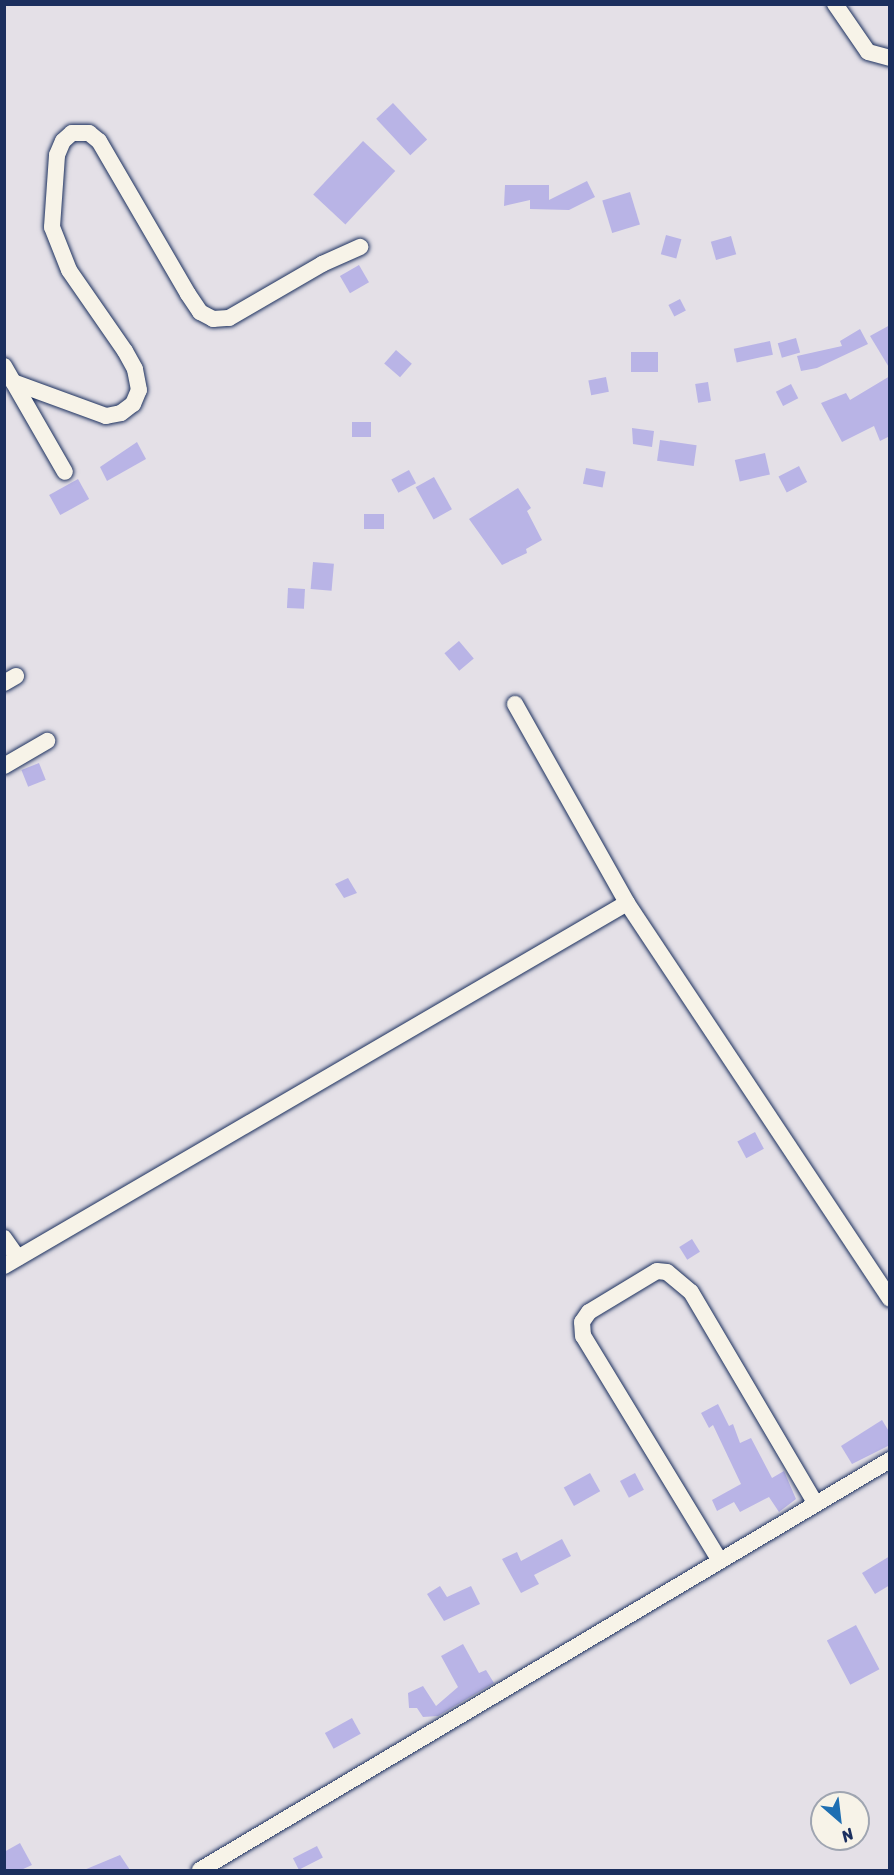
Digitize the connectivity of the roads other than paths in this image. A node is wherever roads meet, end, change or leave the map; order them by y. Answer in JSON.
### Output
{"nodes":[{"id":1,"x":835,"y":4,"type":"edge"},
{"id":2,"x":890,"y":58,"type":"edge"},
{"id":3,"x":360,"y":247,"type":"dead end"},
{"id":4,"x":4,"y":366,"type":"edge"},
{"id":5,"x":9,"y":384,"type":"edge"},
{"id":6,"x":65,"y":472,"type":"dead end"},
{"id":7,"x":515,"y":704,"type":"dead end"},
{"id":8,"x":47,"y":741,"type":"dead end"},
{"id":9,"x":4,"y":766,"type":"edge"},
{"id":10,"x":627,"y":903,"type":"junction"},
{"id":11,"x":4,"y":1238,"type":"edge"},
{"id":12,"x":11,"y":1262,"type":"edge"},
{"id":13,"x":890,"y":1299,"type":"edge"},
{"id":14,"x":890,"y":1460,"type":"edge"},
{"id":15,"x":816,"y":1504,"type":"junction"},
{"id":16,"x":720,"y":1562,"type":"junction"},
{"id":17,"x":200,"y":1870,"type":"edge"}],
"edges":[{"from":1,"to":2,"type":"street"},
{"from":3,"to":5,"type":"street"},
{"from":4,"to":5,"type":"street"},
{"from":5,"to":6,"type":"street"},
{"from":7,"to":10,"type":"street"},
{"from":8,"to":9,"type":"street"},
{"from":10,"to":12,"type":"street"},
{"from":10,"to":13,"type":"street"},
{"from":11,"to":12,"type":"street"},
{"from":14,"to":15,"type":"street"},
{"from":15,"to":16,"type":"street"},
{"from":15,"to":16,"type":"street"},
{"from":16,"to":17,"type":"street"}]}
